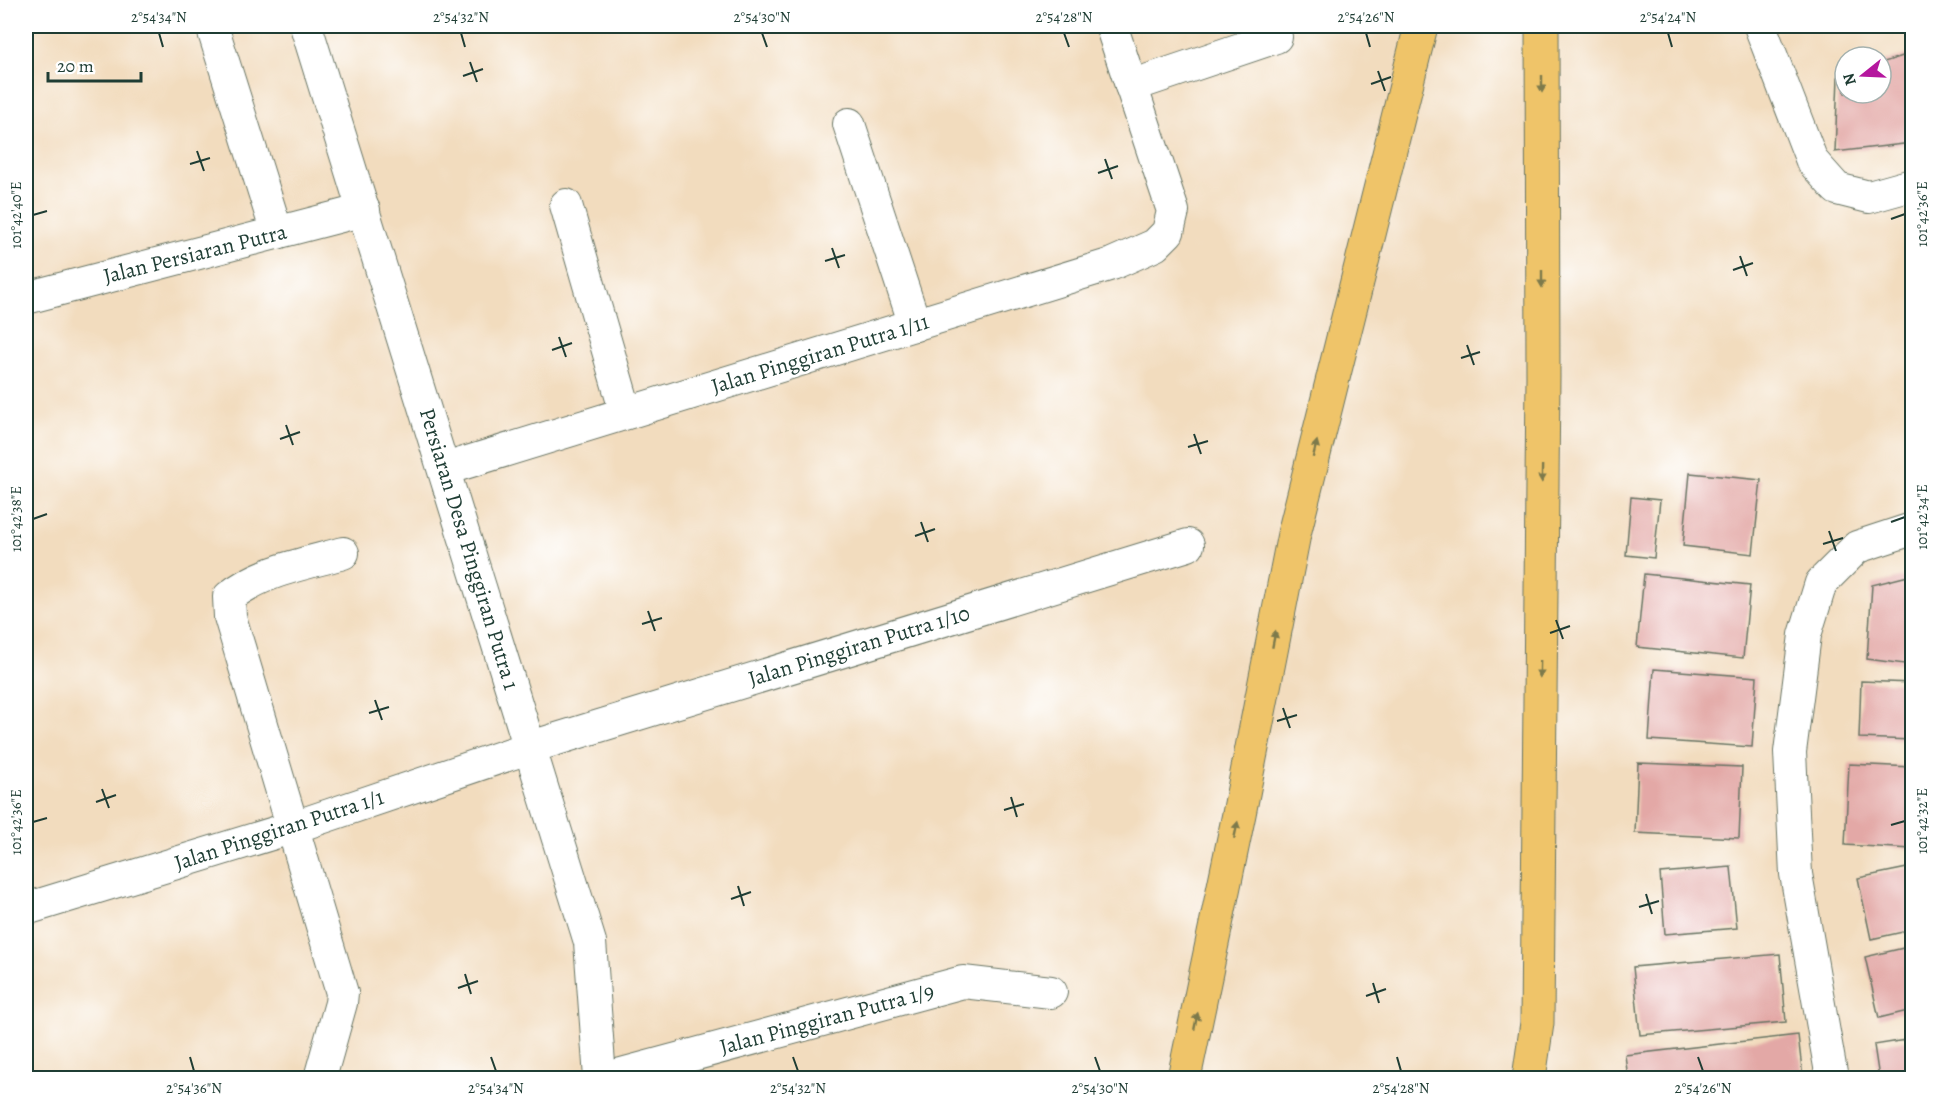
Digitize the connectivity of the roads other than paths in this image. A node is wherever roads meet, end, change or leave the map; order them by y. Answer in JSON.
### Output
{"nodes":[{"id":1,"x":212,"y":26,"type":"edge"},
{"id":2,"x":306,"y":26,"type":"edge"},
{"id":3,"x":1421,"y":26,"type":"edge"},
{"id":4,"x":1542,"y":26,"type":"edge"},
{"id":5,"x":1760,"y":26,"type":"edge"},
{"id":6,"x":1113,"y":31,"type":"dead end"},
{"id":7,"x":1276,"y":37,"type":"dead end"},
{"id":8,"x":1131,"y":86,"type":"junction"},
{"id":9,"x":849,"y":124,"type":"dead end"},
{"id":10,"x":1912,"y":185,"type":"edge"},
{"id":11,"x":566,"y":205,"type":"dead end"},
{"id":12,"x":364,"y":210,"type":"junction"},
{"id":13,"x":277,"y":233,"type":"junction"},
{"id":14,"x":26,"y":298,"type":"edge"},
{"id":15,"x":915,"y":325,"type":"junction"},
{"id":16,"x":626,"y":413,"type":"junction"},
{"id":17,"x":445,"y":469,"type":"junction"},
{"id":18,"x":1912,"y":530,"type":"edge"},
{"id":19,"x":1188,"y":545,"type":"dead end"},
{"id":20,"x":343,"y":553,"type":"dead end"},
{"id":21,"x":531,"y":747,"type":"junction"},
{"id":22,"x":294,"y":827,"type":"junction"},
{"id":23,"x":26,"y":909,"type":"edge"},
{"id":24,"x":1051,"y":992,"type":"dead end"},
{"id":25,"x":320,"y":1078,"type":"edge"},
{"id":26,"x":600,"y":1078,"type":"edge"},
{"id":27,"x":607,"y":1078,"type":"edge"},
{"id":28,"x":1184,"y":1078,"type":"edge"},
{"id":29,"x":1530,"y":1078,"type":"edge"},
{"id":30,"x":1832,"y":1078,"type":"edge"}],
"edges":[{"from":1,"to":13,"type":"street"},
{"from":2,"to":12,"type":"street","name":"Persiaran Desa Pinggiran Putra 1"},
{"from":28,"to":3,"type":"main road","one_way":true},
{"from":4,"to":29,"type":"main road","one_way":true},
{"from":5,"to":10,"type":"street"},
{"from":6,"to":8,"type":"street"},
{"from":7,"to":8,"type":"street"},
{"from":8,"to":15,"type":"street","name":"Jalan Pinggiran Putra 1/11"},
{"from":9,"to":15,"type":"street"},
{"from":11,"to":16,"type":"street"},
{"from":12,"to":13,"type":"street","name":"Jalan Persiaran Putra"},
{"from":12,"to":17,"type":"street","name":"Persiaran Desa Pinggiran Putra 1"},
{"from":13,"to":14,"type":"street","name":"Jalan Persiaran Putra"},
{"from":15,"to":16,"type":"street","name":"Jalan Pinggiran Putra 1/11"},
{"from":16,"to":17,"type":"street","name":"Jalan Pinggiran Putra 1/11"},
{"from":17,"to":21,"type":"street","name":"Persiaran Desa Pinggiran Putra 1"},
{"from":18,"to":30,"type":"street"},
{"from":19,"to":21,"type":"street","name":"Jalan Pinggiran Putra 1/10"},
{"from":20,"to":22,"type":"street"},
{"from":21,"to":22,"type":"street","name":"Jalan Pinggiran Putra 1/1"},
{"from":21,"to":26,"type":"street","name":"Persiaran Desa Pinggiran Putra 1"},
{"from":22,"to":23,"type":"street","name":"Jalan Pinggiran Putra 1/1"},
{"from":22,"to":25,"type":"street"},
{"from":24,"to":27,"type":"street","name":"Jalan Pinggiran Putra 1/9"}]}
